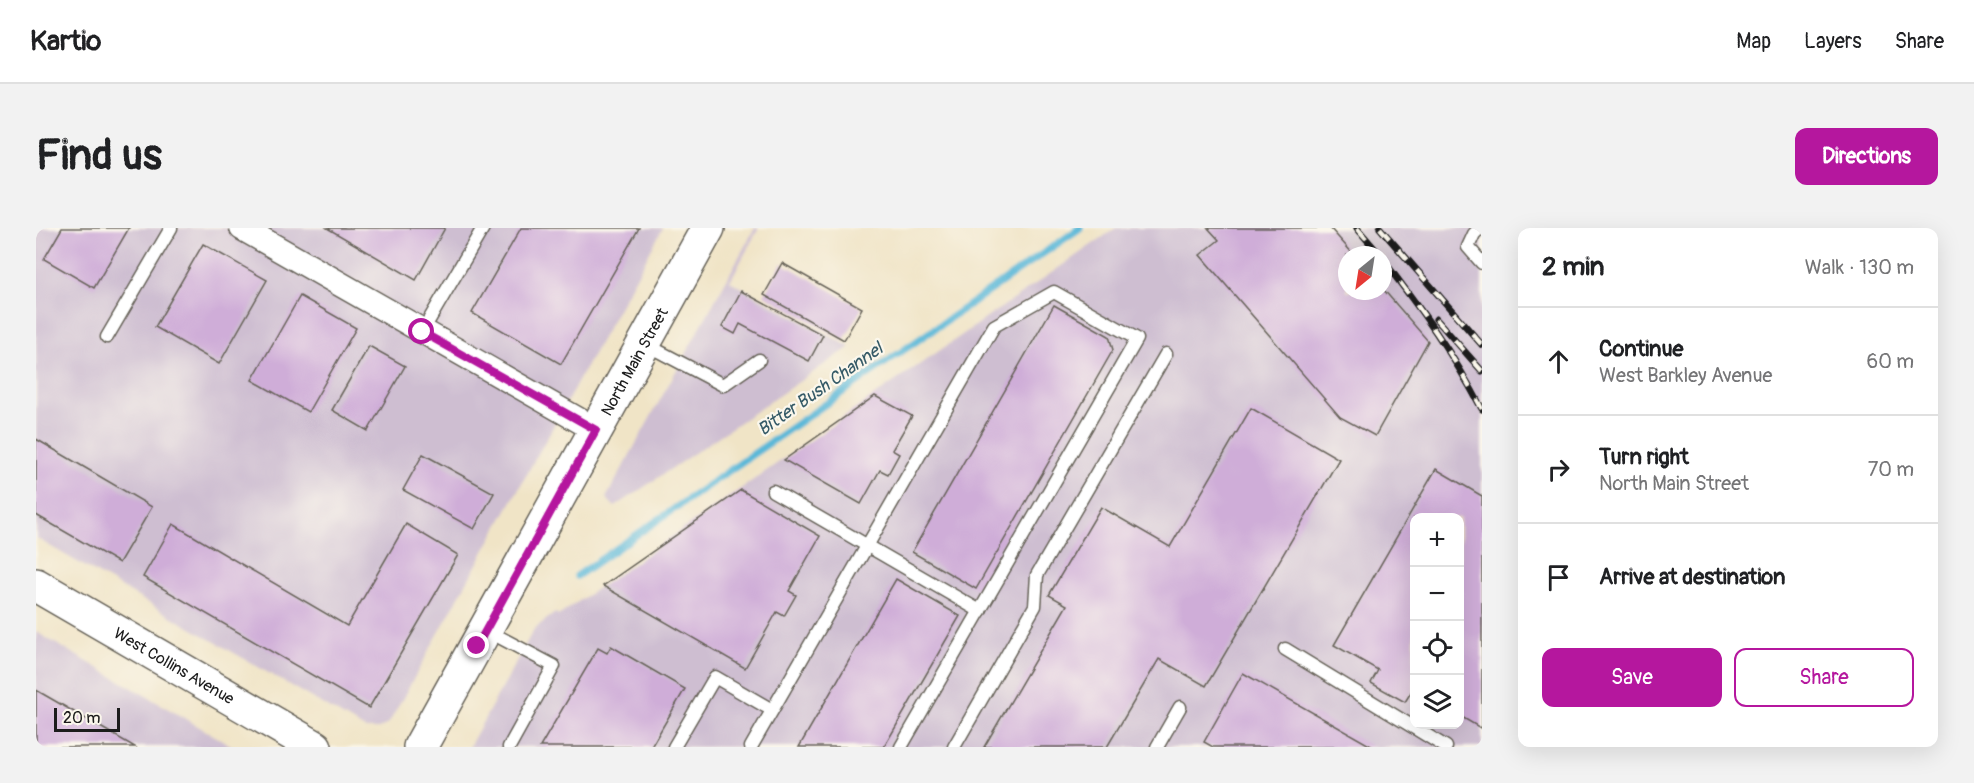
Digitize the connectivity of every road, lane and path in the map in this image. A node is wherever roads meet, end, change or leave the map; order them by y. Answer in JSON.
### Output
{"nodes":[{"id":1,"x":171,"y":228,"type":"edge"},
{"id":2,"x":242,"y":228,"type":"edge"},
{"id":3,"x":483,"y":228,"type":"edge"},
{"id":4,"x":708,"y":228,"type":"edge"},
{"id":5,"x":1480,"y":228,"type":"edge"},
{"id":6,"x":1482,"y":263,"type":"edge"},
{"id":7,"x":422,"y":332,"type":"junction"},
{"id":8,"x":107,"y":337,"type":"dead end"},
{"id":9,"x":644,"y":344,"type":"junction"},
{"id":10,"x":1166,"y":354,"type":"dead end"},
{"id":11,"x":759,"y":360,"type":"dead end"},
{"id":12,"x":596,"y":430,"type":"junction"},
{"id":13,"x":773,"y":492,"type":"dead end"},
{"id":14,"x":867,"y":546,"type":"junction"},
{"id":15,"x":36,"y":585,"type":"edge"},
{"id":16,"x":980,"y":611,"type":"junction"},
{"id":17,"x":486,"y":630,"type":"junction"},
{"id":18,"x":1285,"y":649,"type":"dead end"},
{"id":19,"x":1180,"y":707,"type":"dead end"},
{"id":20,"x":772,"y":710,"type":"junction"},
{"id":21,"x":315,"y":747,"type":"edge"},
{"id":22,"x":420,"y":747,"type":"edge"},
{"id":23,"x":509,"y":747,"type":"edge"},
{"id":24,"x":674,"y":747,"type":"edge"},
{"id":25,"x":751,"y":747,"type":"edge"},
{"id":26,"x":901,"y":747,"type":"edge"},
{"id":27,"x":954,"y":747,"type":"edge"},
{"id":28,"x":1157,"y":747,"type":"edge"},
{"id":29,"x":1446,"y":747,"type":"edge"}],
"edges":[{"from":1,"to":8,"type":"lane"},
{"from":2,"to":7,"type":"street"},
{"from":3,"to":7,"type":"lane"},
{"from":4,"to":9,"type":"main road","name":"North Main Street"},
{"from":5,"to":6,"type":"lane"},
{"from":7,"to":12,"type":"street"},
{"from":9,"to":11,"type":"lane"},
{"from":9,"to":12,"type":"main road","name":"North Main Street"},
{"from":10,"to":27,"type":"lane"},
{"from":12,"to":17,"type":"main road","name":"North Main Street"},
{"from":13,"to":14,"type":"lane"},
{"from":14,"to":16,"type":"lane"},
{"from":14,"to":16,"type":"lane"},
{"from":14,"to":20,"type":"lane"},
{"from":15,"to":21,"type":"main road","name":"West Collins Avenue"},
{"from":16,"to":26,"type":"lane"},
{"from":17,"to":22,"type":"main road","name":"North Main Street"},
{"from":17,"to":23,"type":"lane"},
{"from":18,"to":29,"type":"lane"},
{"from":19,"to":28,"type":"lane"},
{"from":20,"to":24,"type":"lane"},
{"from":20,"to":25,"type":"lane"}]}
